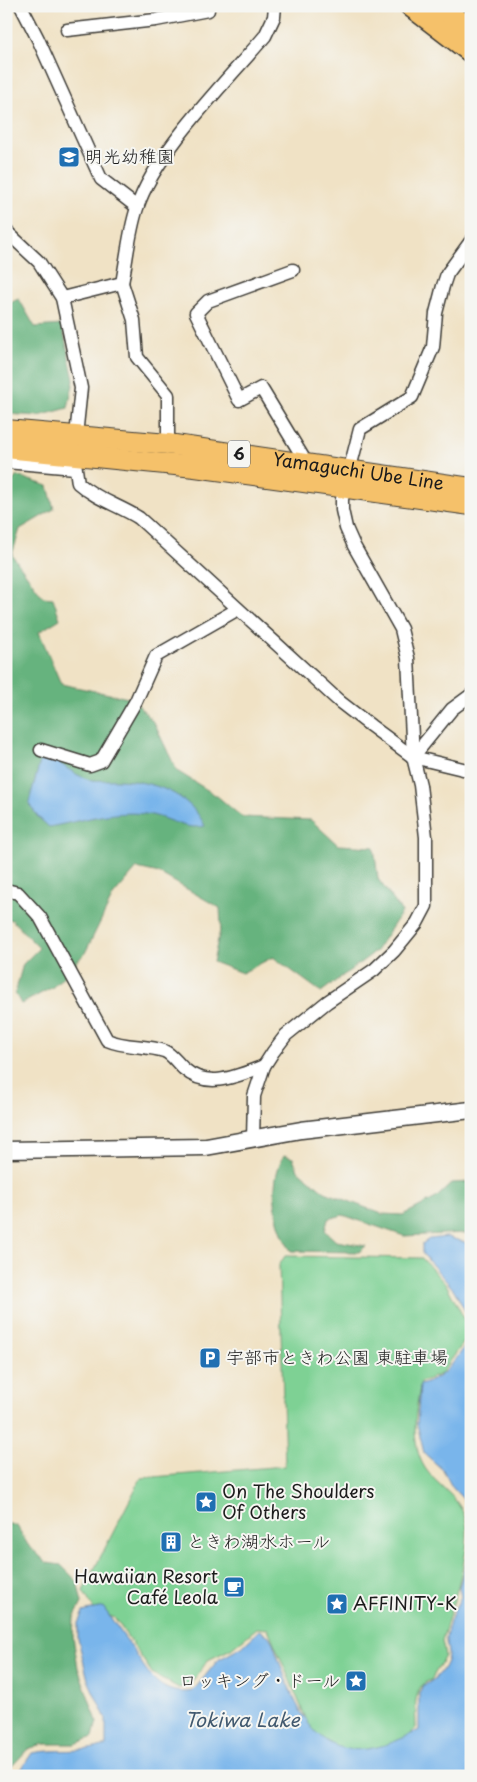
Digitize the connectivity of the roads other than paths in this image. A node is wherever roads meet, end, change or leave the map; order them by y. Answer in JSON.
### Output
{"nodes":[{"id":1,"x":21,"y":6,"type":"edge"},
{"id":2,"x":208,"y":6,"type":"edge"},
{"id":3,"x":275,"y":6,"type":"edge"},
{"id":4,"x":411,"y":6,"type":"edge"},
{"id":5,"x":440,"y":6,"type":"edge"},
{"id":6,"x":67,"y":30,"type":"dead end"},
{"id":7,"x":471,"y":30,"type":"edge"},
{"id":8,"x":471,"y":52,"type":"edge"},
{"id":9,"x":137,"y":207,"type":"junction"},
{"id":10,"x":6,"y":231,"type":"edge"},
{"id":11,"x":471,"y":241,"type":"edge"},
{"id":12,"x":294,"y":270,"type":"dead end"},
{"id":13,"x":122,"y":283,"type":"junction"},
{"id":14,"x":62,"y":298,"type":"junction"},
{"id":15,"x":6,"y":430,"type":"edge"},
{"id":16,"x":168,"y":444,"type":"junction"},
{"id":17,"x":6,"y":448,"type":"edge"},
{"id":18,"x":75,"y":453,"type":"junction"},
{"id":19,"x":6,"y":462,"type":"edge"},
{"id":20,"x":306,"y":464,"type":"junction"},
{"id":21,"x":346,"y":479,"type":"junction"},
{"id":22,"x":471,"y":488,"type":"edge"},
{"id":23,"x":471,"y":505,"type":"edge"},
{"id":24,"x":238,"y":609,"type":"junction"},
{"id":25,"x":471,"y":695,"type":"edge"},
{"id":26,"x":41,"y":750,"type":"dead end"},
{"id":27,"x":414,"y":757,"type":"junction"},
{"id":28,"x":471,"y":771,"type":"edge"},
{"id":29,"x":6,"y":890,"type":"edge"},
{"id":30,"x":264,"y":1066,"type":"junction"},
{"id":31,"x":471,"y":1110,"type":"edge"},
{"id":32,"x":252,"y":1140,"type":"junction"},
{"id":33,"x":6,"y":1150,"type":"edge"}],
"edges":[{"from":1,"to":9,"type":"street"},
{"from":2,"to":6,"type":"street"},
{"from":3,"to":9,"type":"street"},
{"from":4,"to":8,"type":"highway"},
{"from":5,"to":7,"type":"highway"},
{"from":9,"to":13,"type":"street"},
{"from":10,"to":14,"type":"street"},
{"from":11,"to":21,"type":"street"},
{"from":12,"to":20,"type":"street"},
{"from":13,"to":14,"type":"street"},
{"from":13,"to":16,"type":"street"},
{"from":14,"to":18,"type":"street"},
{"from":15,"to":18,"type":"main road","name":"Yamaguchi Ube Line","number":"6"},
{"from":16,"to":18,"type":"main road","name":"Yamaguchi Ube Line","number":"6"},
{"from":16,"to":20,"type":"main road","name":"Yamaguchi Ube Line","number":"6"},
{"from":17,"to":18,"type":"main road","name":"Yamaguchi Ube Line","number":"6"},
{"from":18,"to":19,"type":"street"},
{"from":18,"to":21,"type":"main road","name":"Yamaguchi Ube Line","number":"6"},
{"from":18,"to":24,"type":"street"},
{"from":20,"to":21,"type":"main road","name":"Yamaguchi Ube Line","number":"6"},
{"from":21,"to":22,"type":"main road","name":"Yamaguchi Ube Line","number":"6"},
{"from":21,"to":23,"type":"main road","name":"Yamaguchi Ube Line","number":"6"},
{"from":21,"to":27,"type":"street"},
{"from":24,"to":26,"type":"street"},
{"from":24,"to":27,"type":"street"},
{"from":25,"to":27,"type":"street"},
{"from":27,"to":28,"type":"street"},
{"from":27,"to":30,"type":"street"},
{"from":29,"to":30,"type":"street"},
{"from":30,"to":32,"type":"street"},
{"from":31,"to":32,"type":"street"},
{"from":32,"to":33,"type":"street"}]}
